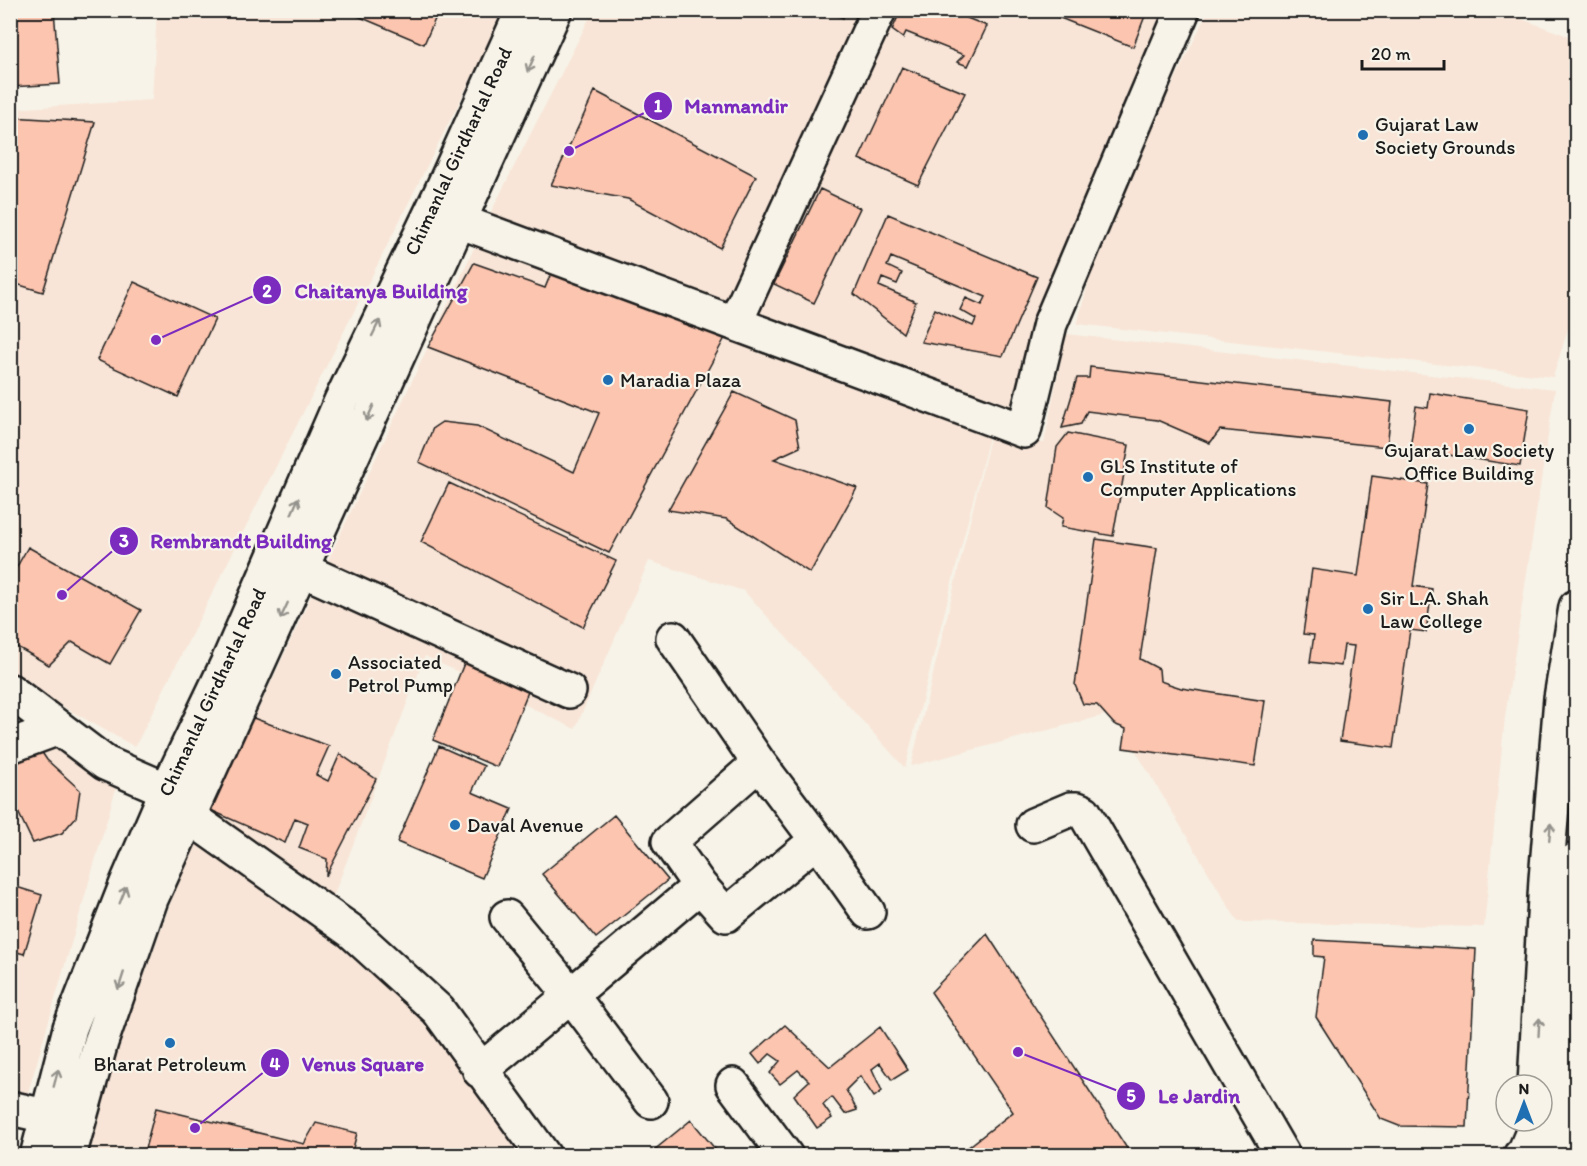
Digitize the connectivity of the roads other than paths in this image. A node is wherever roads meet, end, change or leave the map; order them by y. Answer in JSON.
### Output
{"nodes":[{"id":1,"x":523,"y":10,"type":"edge"},
{"id":2,"x":555,"y":10,"type":"edge"},
{"id":3,"x":879,"y":10,"type":"edge"},
{"id":4,"x":1183,"y":10,"type":"edge"},
{"id":5,"x":459,"y":221,"type":"junction"},
{"id":6,"x":735,"y":323,"type":"junction"},
{"id":7,"x":303,"y":570,"type":"junction"},
{"id":8,"x":1576,"y":607,"type":"edge"},
{"id":9,"x":673,"y":638,"type":"dead end"},
{"id":10,"x":10,"y":691,"type":"edge"},
{"id":11,"x":569,"y":691,"type":"dead end"},
{"id":12,"x":59,"y":728,"type":"junction"},
{"id":13,"x":10,"y":746,"type":"edge"},
{"id":14,"x":759,"y":764,"type":"junction"},
{"id":15,"x":167,"y":790,"type":"junction"},
{"id":16,"x":187,"y":815,"type":"junction"},
{"id":17,"x":1033,"y":825,"type":"dead end"},
{"id":18,"x":817,"y":840,"type":"junction"},
{"id":19,"x":1576,"y":860,"type":"edge"},
{"id":20,"x":700,"y":886,"type":"junction"},
{"id":21,"x":868,"y":912,"type":"dead end"},
{"id":22,"x":507,"y":917,"type":"dead end"},
{"id":23,"x":571,"y":995,"type":"junction"},
{"id":24,"x":1566,"y":1002,"type":"junction"},
{"id":25,"x":1576,"y":1039,"type":"edge"},
{"id":26,"x":480,"y":1071,"type":"junction"},
{"id":27,"x":1536,"y":1073,"type":"edge"},
{"id":28,"x":733,"y":1085,"type":"dead end"},
{"id":29,"x":651,"y":1101,"type":"dead end"},
{"id":30,"x":10,"y":1108,"type":"edge"},
{"id":31,"x":46,"y":1116,"type":"junction"},
{"id":32,"x":1532,"y":1133,"type":"edge"},
{"id":33,"x":1522,"y":1154,"type":"edge"},
{"id":34,"x":37,"y":1155,"type":"edge"},
{"id":35,"x":69,"y":1155,"type":"edge"},
{"id":36,"x":544,"y":1155,"type":"edge"},
{"id":37,"x":786,"y":1155,"type":"edge"},
{"id":38,"x":1283,"y":1155,"type":"edge"},
{"id":39,"x":1559,"y":1155,"type":"edge"}],
"edges":[{"from":15,"to":1,"type":"street","name":"Chimanlal Girdharlal Road","one_way":true},
{"from":2,"to":5,"type":"street","name":"Chimanlal Girdharlal Road","one_way":true},
{"from":3,"to":6,"type":"street"},
{"from":4,"to":6,"type":"street"},
{"from":5,"to":6,"type":"street"},
{"from":5,"to":7,"type":"street","name":"Chimanlal Girdharlal Road","one_way":true},
{"from":7,"to":11,"type":"street"},
{"from":7,"to":16,"type":"street","name":"Chimanlal Girdharlal Road","one_way":true},
{"from":27,"to":8,"type":"street","one_way":true},
{"from":9,"to":14,"type":"street"},
{"from":10,"to":12,"type":"street"},
{"from":12,"to":13,"type":"street"},
{"from":12,"to":15,"type":"street"},
{"from":14,"to":18,"type":"street"},
{"from":14,"to":20,"type":"street"},
{"from":31,"to":15,"type":"street","name":"Chimanlal Girdharlal Road","one_way":true},
{"from":16,"to":26,"type":"street"},
{"from":16,"to":35,"type":"street","name":"Chimanlal Girdharlal Road","one_way":true},
{"from":17,"to":38,"type":"street"},
{"from":18,"to":20,"type":"street"},
{"from":18,"to":21,"type":"street"},
{"from":19,"to":24,"type":"street"},
{"from":20,"to":23,"type":"street"},
{"from":22,"to":23,"type":"street"},
{"from":23,"to":26,"type":"street"},
{"from":23,"to":29,"type":"street"},
{"from":24,"to":25,"type":"street"},
{"from":24,"to":39,"type":"street"},
{"from":26,"to":36,"type":"street"},
{"from":28,"to":37,"type":"street"},
{"from":30,"to":31,"type":"street"},
{"from":31,"to":34,"type":"street","name":"Chimanlal Girdharlal Road"},
{"from":32,"to":33,"type":"street"},
{"from":33,"to":39,"type":"street"}]}
